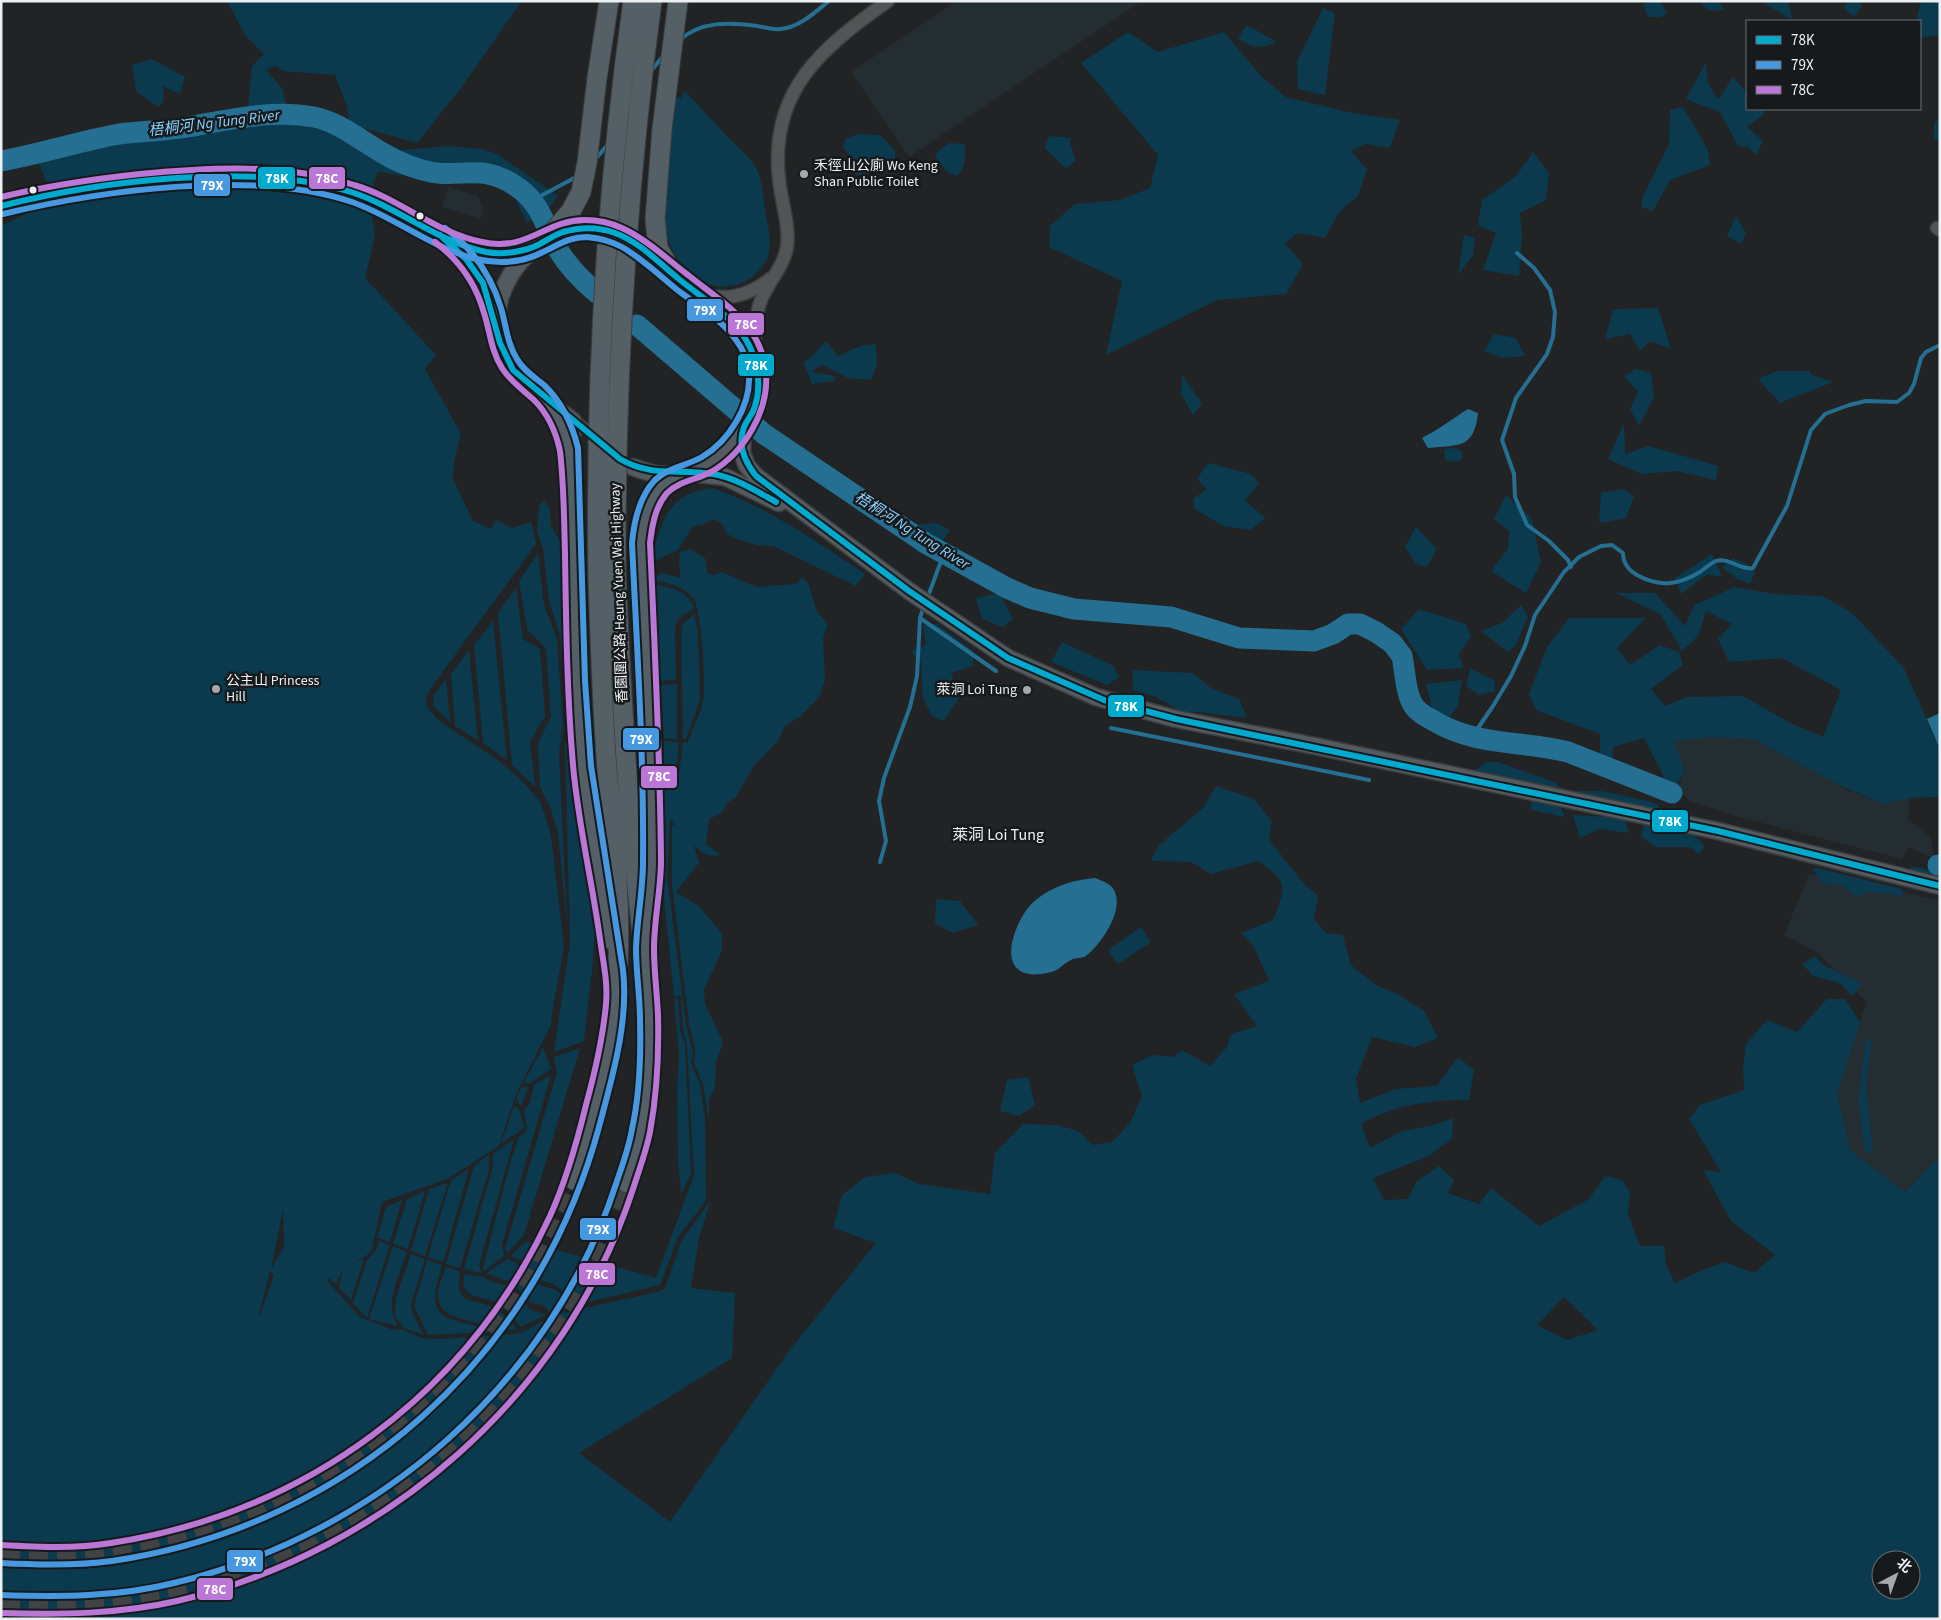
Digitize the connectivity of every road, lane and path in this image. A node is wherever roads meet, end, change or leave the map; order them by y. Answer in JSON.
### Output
{"nodes":[{"id":1,"x":609,"y":1,"type":"edge"},
{"id":2,"x":633,"y":1,"type":"edge"},
{"id":3,"x":652,"y":1,"type":"edge"},
{"id":4,"x":678,"y":1,"type":"edge"},
{"id":5,"x":888,"y":1,"type":"edge"},
{"id":6,"x":1,"y":206,"type":"edge"},
{"id":7,"x":442,"y":237,"type":"junction"},
{"id":8,"x":534,"y":247,"type":"junction"},
{"id":9,"x":643,"y":251,"type":"dead end"},
{"id":10,"x":673,"y":274,"type":"junction"},
{"id":11,"x":776,"y":274,"type":"junction"},
{"id":12,"x":693,"y":291,"type":"junction"},
{"id":13,"x":496,"y":324,"type":"junction"},
{"id":14,"x":756,"y":365,"type":"junction"},
{"id":15,"x":544,"y":398,"type":"junction"},
{"id":16,"x":573,"y":421,"type":"tunnel mouth"},
{"id":17,"x":736,"y":449,"type":"junction"},
{"id":18,"x":633,"y":467,"type":"dead end"},
{"id":19,"x":685,"y":473,"type":"junction"},
{"id":20,"x":817,"y":522,"type":"junction"},
{"id":21,"x":1940,"y":886,"type":"edge"},
{"id":22,"x":645,"y":951,"type":"junction"},
{"id":23,"x":616,"y":995,"type":"junction"},
{"id":24,"x":574,"y":1180,"type":"tunnel mouth"},
{"id":25,"x":626,"y":1184,"type":"tunnel mouth"}],
"edges":[{"from":1,"to":8,"type":"highway"},
{"from":2,"to":23,"type":"highway","name":"香園圍公路 Heung Yuen Wai Highway","bridge":true},
{"from":3,"to":22,"type":"highway","name":"香園圍公路 Heung Yuen Wai Highway","bridge":true},
{"from":4,"to":10,"type":"highway"},
{"from":5,"to":11,"type":"street"},
{"from":6,"to":7,"type":"main road"},
{"from":7,"to":8,"type":"main road"},
{"from":7,"to":13,"type":"main road"},
{"from":8,"to":13,"type":"main road"},
{"from":9,"to":10,"type":"main road"},
{"from":10,"to":12,"type":"main road"},
{"from":11,"to":12,"type":"street"},
{"from":11,"to":14,"type":"street"},
{"from":12,"to":14,"type":"main road"},
{"from":13,"to":15,"type":"main road"},
{"from":14,"to":17,"type":"main road"},
{"from":15,"to":16,"type":"main road"},
{"from":15,"to":23,"type":"highway"},
{"from":17,"to":19,"type":"main road"},
{"from":17,"to":20,"type":"main road"},
{"from":18,"to":19,"type":"main road"},
{"from":19,"to":20,"type":"main road"},
{"from":19,"to":22,"type":"highway"},
{"from":20,"to":21,"type":"main road"},
{"from":22,"to":25,"type":"highway","name":"香園圍公路 Heung Yuen Wai Highway"},
{"from":23,"to":24,"type":"highway","name":"香園圍公路 Heung Yuen Wai Highway"}]}
